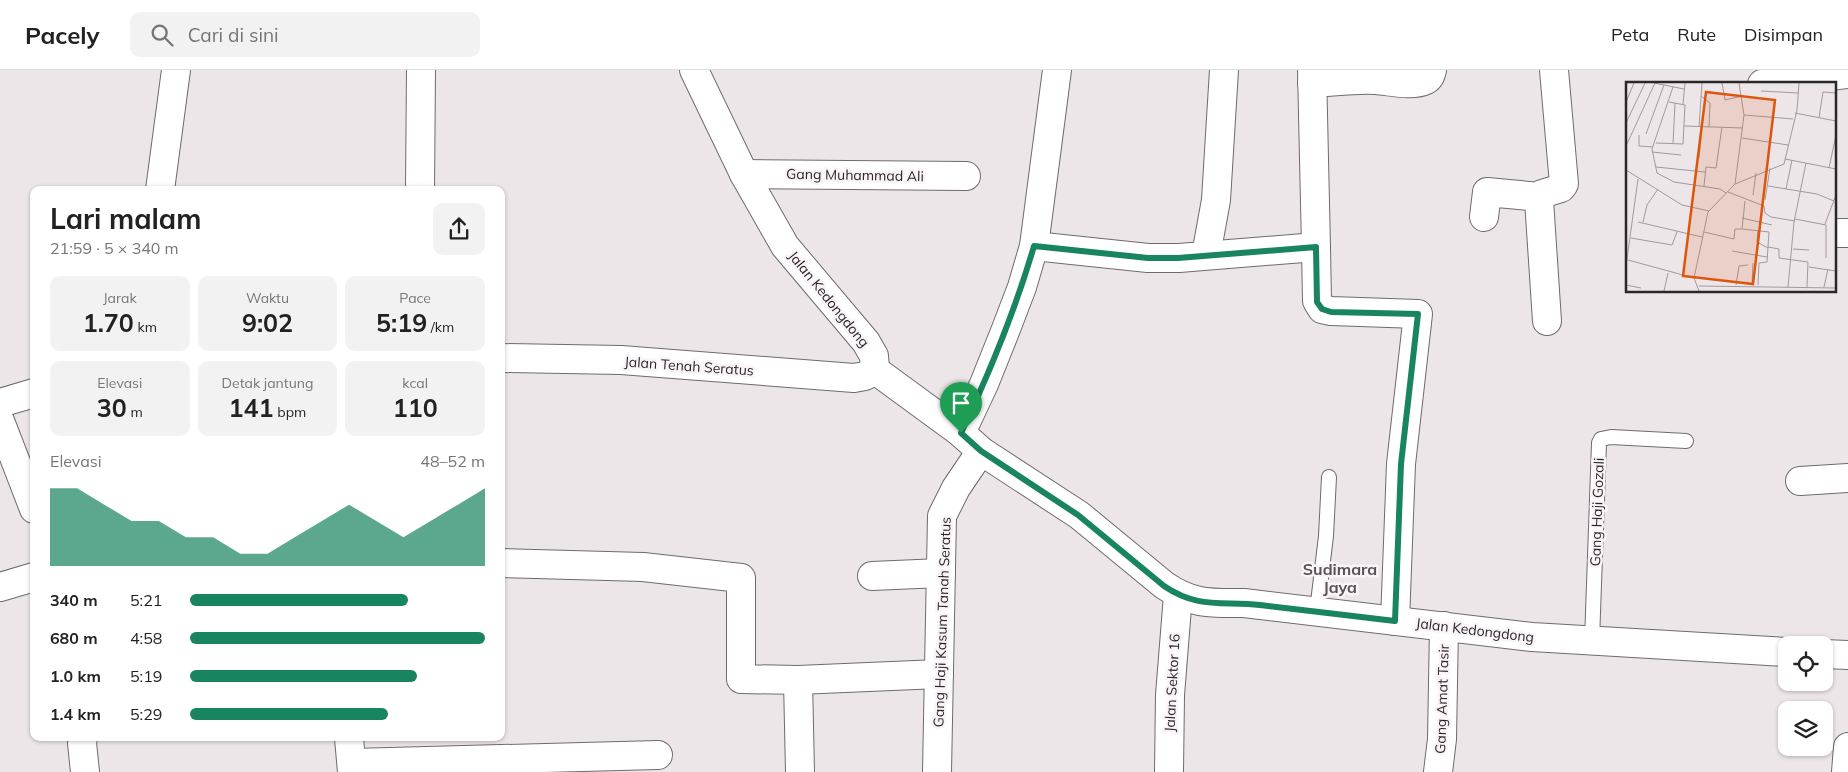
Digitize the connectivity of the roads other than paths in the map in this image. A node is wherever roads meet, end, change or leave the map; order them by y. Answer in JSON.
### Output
{"nodes":[{"id":1,"x":176,"y":70,"type":"edge"},
{"id":2,"x":420,"y":70,"type":"edge"},
{"id":3,"x":694,"y":70,"type":"edge"},
{"id":4,"x":1057,"y":70,"type":"edge"},
{"id":5,"x":1224,"y":70,"type":"edge"},
{"id":6,"x":1432,"y":70,"type":"edge"},
{"id":7,"x":1554,"y":70,"type":"edge"},
{"id":8,"x":1848,"y":74,"type":"edge"},
{"id":9,"x":1312,"y":76,"type":"edge"},
{"id":10,"x":1779,"y":82,"type":"edge"},
{"id":11,"x":744,"y":174,"type":"junction"},
{"id":12,"x":966,"y":176,"type":"dead end"},
{"id":13,"x":161,"y":186,"type":"edge"},
{"id":14,"x":420,"y":186,"type":"edge"},
{"id":15,"x":1540,"y":197,"type":"junction"},
{"id":16,"x":1484,"y":218,"type":"dead end"},
{"id":17,"x":1034,"y":246,"type":"junction"},
{"id":18,"x":1316,"y":247,"type":"junction"},
{"id":19,"x":1206,"y":255,"type":"junction"},
{"id":20,"x":1547,"y":321,"type":"dead end"},
{"id":21,"x":505,"y":358,"type":"edge"},
{"id":22,"x":874,"y":370,"type":"junction"},
{"id":23,"x":30,"y":393,"type":"edge"},
{"id":24,"x":0,"y":403,"type":"edge"},
{"id":25,"x":0,"y":421,"type":"edge"},
{"id":26,"x":1686,"y":441,"type":"dead end"},
{"id":27,"x":971,"y":442,"type":"junction"},
{"id":28,"x":1329,"y":477,"type":"dead end"},
{"id":29,"x":1848,"y":478,"type":"edge"},
{"id":30,"x":1800,"y":481,"type":"dead end"},
{"id":31,"x":30,"y":499,"type":"edge"},
{"id":32,"x":505,"y":563,"type":"edge"},
{"id":33,"x":941,"y":573,"type":"junction"},
{"id":34,"x":872,"y":576,"type":"dead end"},
{"id":35,"x":30,"y":578,"type":"edge"},
{"id":36,"x":0,"y":587,"type":"edge"},
{"id":37,"x":1178,"y":595,"type":"junction"},
{"id":38,"x":1317,"y":612,"type":"junction"},
{"id":39,"x":1395,"y":621,"type":"junction"},
{"id":40,"x":1444,"y":626,"type":"junction"},
{"id":41,"x":1592,"y":641,"type":"junction"},
{"id":42,"x":1778,"y":652,"type":"edge"},
{"id":43,"x":1833,"y":654,"type":"edge"},
{"id":44,"x":1848,"y":655,"type":"edge"},
{"id":45,"x":939,"y":674,"type":"junction"},
{"id":46,"x":798,"y":680,"type":"junction"},
{"id":47,"x":82,"y":741,"type":"edge"},
{"id":48,"x":1848,"y":747,"type":"edge"},
{"id":49,"x":658,"y":755,"type":"dead end"},
{"id":50,"x":351,"y":758,"type":"edge"},
{"id":51,"x":85,"y":772,"type":"edge"},
{"id":52,"x":800,"y":772,"type":"edge"},
{"id":53,"x":937,"y":772,"type":"edge"},
{"id":54,"x":1169,"y":772,"type":"edge"},
{"id":55,"x":1438,"y":772,"type":"edge"},
{"id":56,"x":1846,"y":772,"type":"edge"}],
"edges":[{"from":1,"to":13,"type":"street"},
{"from":2,"to":14,"type":"street"},
{"from":3,"to":11,"type":"street","name":"Jalan Kedongdong"},
{"from":4,"to":17,"type":"street","name":"Gang Haji Kasum Tanah Seratus"},
{"from":5,"to":19,"type":"street"},
{"from":6,"to":9,"type":"street"},
{"from":7,"to":15,"type":"street"},
{"from":8,"to":10,"type":"street"},
{"from":9,"to":18,"type":"street"},
{"from":11,"to":12,"type":"street","name":"Gang Muhammad Ali"},
{"from":11,"to":22,"type":"street","name":"Jalan Kedongdong"},
{"from":15,"to":16,"type":"street"},
{"from":15,"to":20,"type":"street"},
{"from":17,"to":19,"type":"street"},
{"from":17,"to":27,"type":"street","name":"Gang Haji Kasum Tanah Seratus"},
{"from":18,"to":19,"type":"street"},
{"from":18,"to":39,"type":"street"},
{"from":21,"to":22,"type":"street","name":"Jalan Tenah Seratus"},
{"from":22,"to":27,"type":"street","name":"Jalan Kedongdong"},
{"from":23,"to":24,"type":"street"},
{"from":25,"to":31,"type":"street"},
{"from":26,"to":41,"type":"lane","name":"Gang Haji Gozali"},
{"from":27,"to":33,"type":"street","name":"Gang Haji Kasum Tanah Seratus"},
{"from":27,"to":37,"type":"street","name":"Jalan Kedongdong"},
{"from":28,"to":38,"type":"lane"},
{"from":29,"to":30,"type":"street"},
{"from":32,"to":46,"type":"street"},
{"from":33,"to":34,"type":"street"},
{"from":33,"to":45,"type":"street","name":"Gang Haji Kasum Tanah Seratus"},
{"from":35,"to":36,"type":"street"},
{"from":37,"to":38,"type":"street","name":"Jalan Kedongdong"},
{"from":37,"to":54,"type":"street","name":"Jalan Sektor 16"},
{"from":38,"to":39,"type":"street","name":"Jalan Kedongdong"},
{"from":39,"to":40,"type":"street","name":"Jalan Kedongdong"},
{"from":40,"to":41,"type":"street","name":"Jalan Kedongdong"},
{"from":40,"to":55,"type":"street","name":"Gang Amat Tasir"},
{"from":41,"to":42,"type":"street","name":"Jalan Kedongdong"},
{"from":43,"to":44,"type":"street"},
{"from":45,"to":46,"type":"street"},
{"from":45,"to":53,"type":"street","name":"Gang Haji Kasum Tanah Seratus"},
{"from":46,"to":52,"type":"street"},
{"from":47,"to":51,"type":"street"},
{"from":48,"to":56,"type":"street"},
{"from":49,"to":50,"type":"street"}]}
